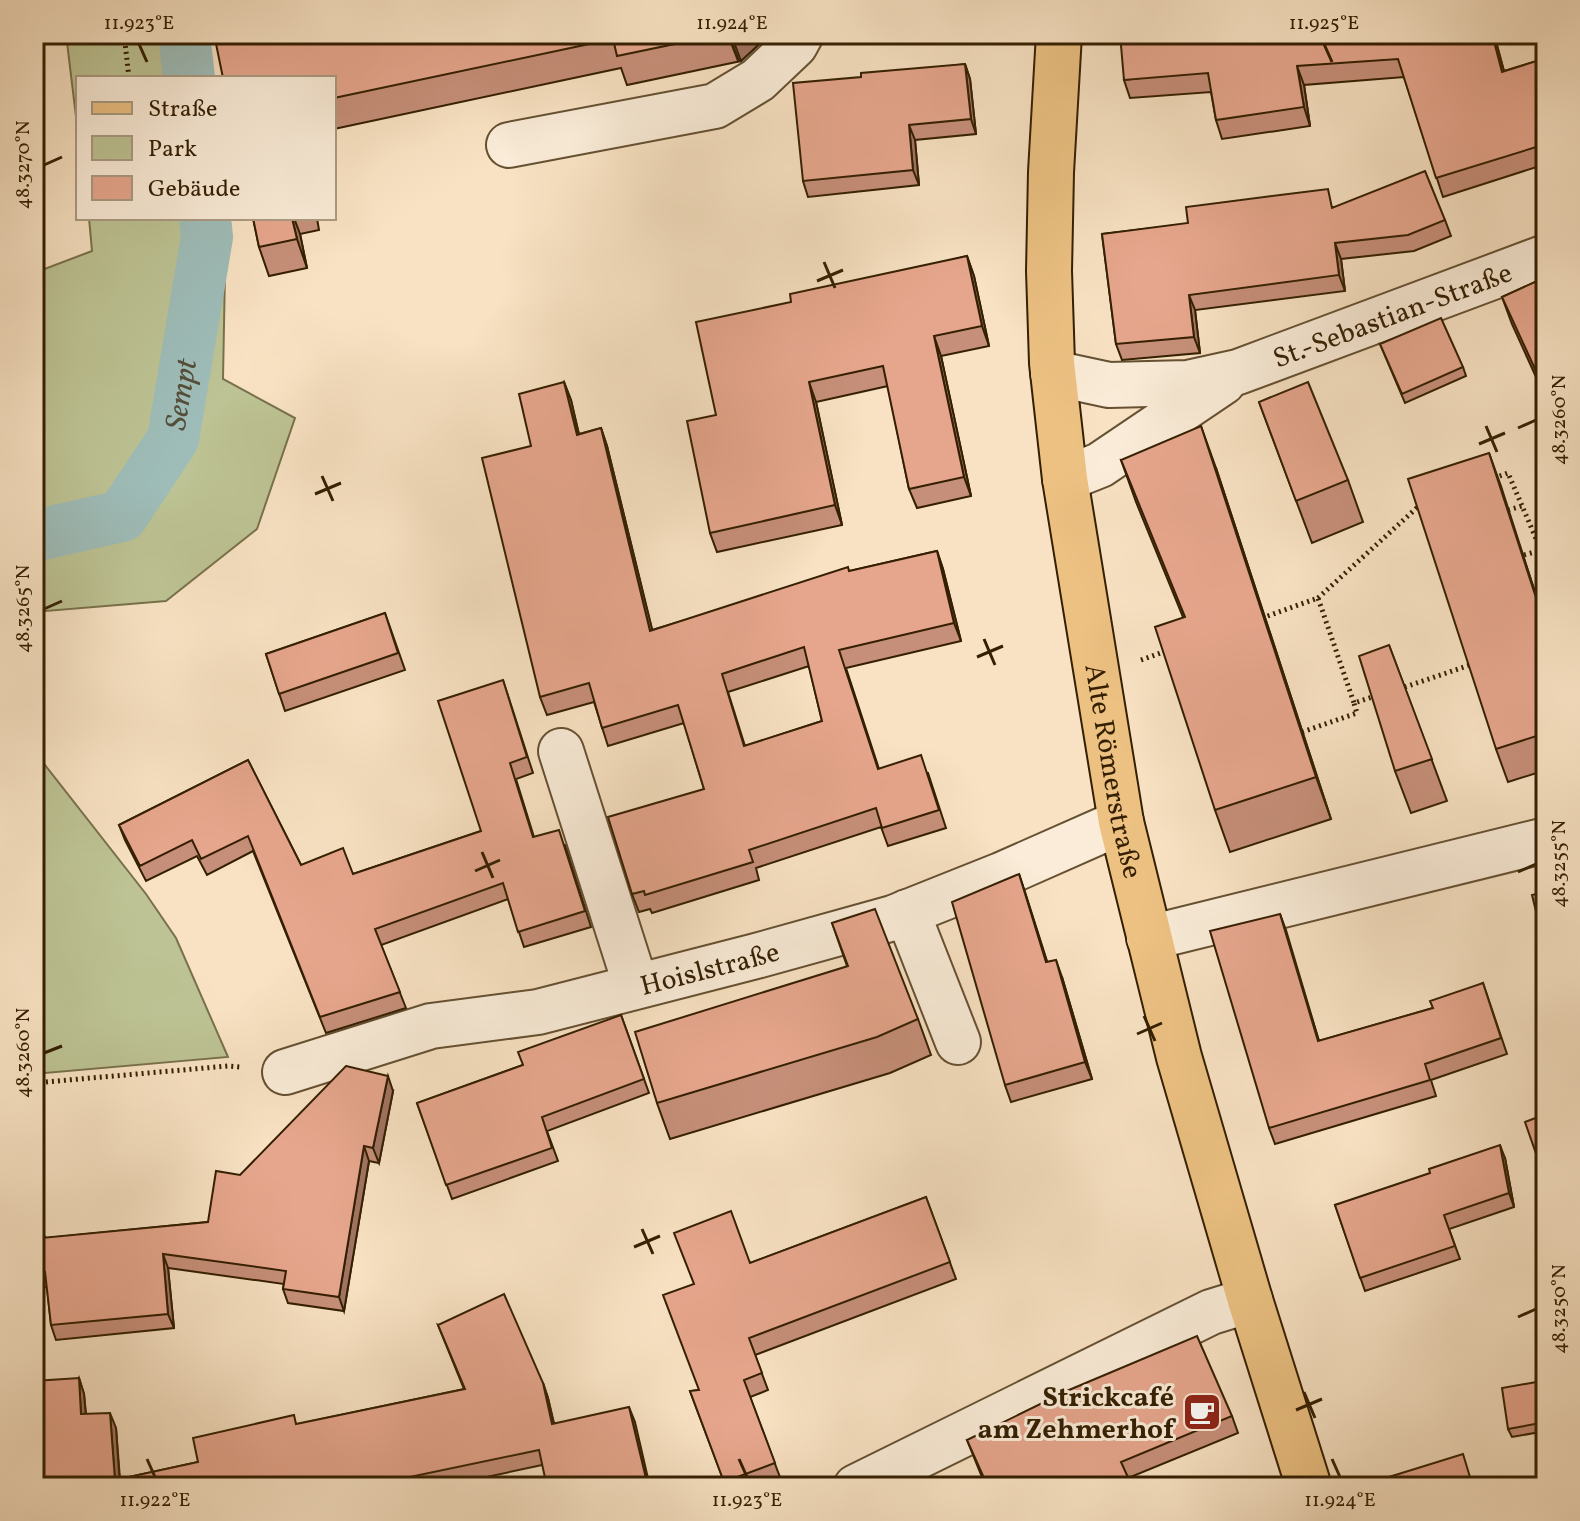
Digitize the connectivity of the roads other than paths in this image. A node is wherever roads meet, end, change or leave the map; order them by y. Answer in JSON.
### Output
{"nodes":[{"id":1,"x":801,"y":34,"type":"edge"},
{"id":2,"x":1059,"y":34,"type":"edge"},
{"id":3,"x":509,"y":145,"type":"dead end"},
{"id":4,"x":1546,"y":257,"type":"edge"},
{"id":5,"x":1238,"y":372,"type":"junction"},
{"id":6,"x":1053,"y":373,"type":"junction"},
{"id":7,"x":1065,"y":479,"type":"junction"},
{"id":8,"x":561,"y":751,"type":"dead end"},
{"id":9,"x":1121,"y":822,"type":"junction"},
{"id":10,"x":1546,"y":840,"type":"edge"},
{"id":11,"x":907,"y":912,"type":"junction"},
{"id":12,"x":1149,"y":938,"type":"junction"},
{"id":13,"x":636,"y":986,"type":"junction"},
{"id":14,"x":958,"y":1042,"type":"dead end"},
{"id":15,"x":285,"y":1072,"type":"road end"},
{"id":16,"x":1250,"y":1300,"type":"junction"},
{"id":17,"x":856,"y":1487,"type":"edge"},
{"id":18,"x":1309,"y":1487,"type":"edge"}],
"edges":[{"from":1,"to":3,"type":"street"},
{"from":2,"to":6,"type":"main road","name":"Alte Römerstraße"},
{"from":4,"to":5,"type":"street","name":"St.-Sebastian-Straße"},
{"from":5,"to":6,"type":"street","name":"St.-Sebastian-Straße"},
{"from":5,"to":7,"type":"street","name":"St.-Sebastian-Straße"},
{"from":6,"to":7,"type":"main road","name":"Alte Römerstraße"},
{"from":7,"to":9,"type":"main road","name":"Alte Römerstraße"},
{"from":8,"to":13,"type":"street"},
{"from":9,"to":11,"type":"street","name":"Hoislstraße"},
{"from":9,"to":12,"type":"main road","name":"Alte Römerstraße"},
{"from":10,"to":12,"type":"street"},
{"from":11,"to":13,"type":"street","name":"Hoislstraße"},
{"from":11,"to":14,"type":"street"},
{"from":12,"to":16,"type":"main road","name":"Alte Römerstraße"},
{"from":13,"to":15,"type":"street","name":"Hoislstraße"},
{"from":16,"to":17,"type":"street"},
{"from":16,"to":18,"type":"main road","name":"Alte Römerstraße"}]}
